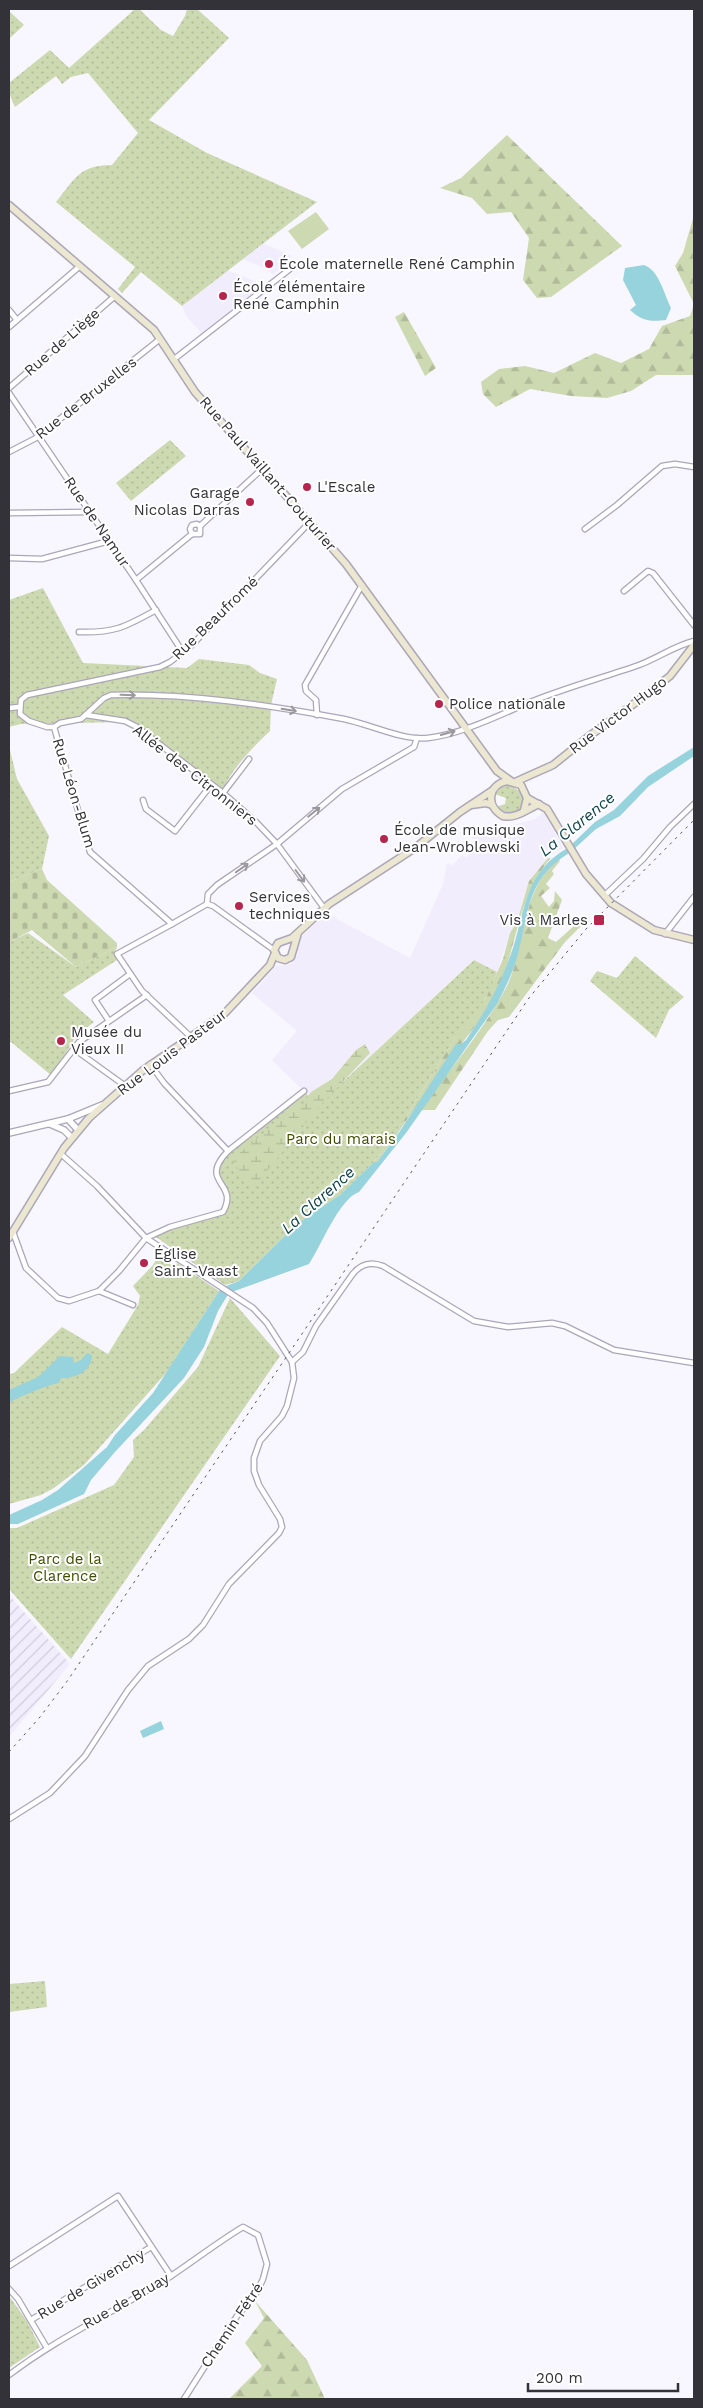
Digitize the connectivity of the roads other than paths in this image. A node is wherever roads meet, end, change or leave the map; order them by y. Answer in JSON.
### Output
{"nodes":[{"id":1,"x":9,"y":205,"type":"edge"},
{"id":2,"x":80,"y":266,"type":"junction"},
{"id":3,"x":290,"y":269,"type":"dead end"},
{"id":4,"x":115,"y":296,"type":"junction"},
{"id":5,"x":9,"y":310,"type":"edge"},
{"id":6,"x":17,"y":320,"type":"junction"},
{"id":7,"x":9,"y":327,"type":"edge"},
{"id":8,"x":160,"y":339,"type":"junction"},
{"id":9,"x":173,"y":360,"type":"junction"},
{"id":10,"x":9,"y":388,"type":"edge"},
{"id":11,"x":9,"y":393,"type":"edge"},
{"id":12,"x":38,"y":436,"type":"junction"},
{"id":13,"x":9,"y":452,"type":"edge"},
{"id":14,"x":694,"y":467,"type":"edge"},
{"id":15,"x":262,"y":469,"type":"junction"},
{"id":16,"x":90,"y":512,"type":"junction"},
{"id":17,"x":9,"y":513,"type":"edge"},
{"id":18,"x":310,"y":522,"type":"junction"},
{"id":19,"x":200,"y":526,"type":"junction"},
{"id":20,"x":585,"y":529,"type":"dead end"},
{"id":21,"x":192,"y":534,"type":"junction"},
{"id":22,"x":109,"y":541,"type":"junction"},
{"id":23,"x":9,"y":558,"type":"edge"},
{"id":24,"x":136,"y":580,"type":"junction"},
{"id":25,"x":362,"y":585,"type":"junction"},
{"id":26,"x":624,"y":591,"type":"dead end"},
{"id":27,"x":156,"y":610,"type":"junction"},
{"id":28,"x":694,"y":625,"type":"edge"},
{"id":29,"x":79,"y":632,"type":"dead end"},
{"id":30,"x":694,"y":643,"type":"edge"},
{"id":31,"x":182,"y":652,"type":"junction"},
{"id":32,"x":19,"y":707,"type":"junction"},
{"id":33,"x":9,"y":708,"type":"edge"},
{"id":34,"x":317,"y":714,"type":"junction"},
{"id":35,"x":86,"y":715,"type":"junction"},
{"id":36,"x":54,"y":727,"type":"junction"},
{"id":37,"x":466,"y":728,"type":"junction"},
{"id":38,"x":418,"y":738,"type":"junction"},
{"id":39,"x":249,"y":759,"type":"dead end"},
{"id":40,"x":497,"y":771,"type":"junction"},
{"id":41,"x":532,"y":776,"type":"junction"},
{"id":42,"x":513,"y":781,"type":"junction"},
{"id":43,"x":210,"y":785,"type":"junction"},
{"id":44,"x":494,"y":788,"type":"junction"},
{"id":45,"x":525,"y":791,"type":"junction"},
{"id":46,"x":222,"y":793,"type":"junction"},
{"id":47,"x":527,"y":798,"type":"junction"},
{"id":48,"x":143,"y":800,"type":"dead end"},
{"id":49,"x":540,"y":804,"type":"junction"},
{"id":50,"x":694,"y":804,"type":"edge"},
{"id":51,"x":470,"y":805,"type":"junction"},
{"id":52,"x":492,"y":806,"type":"junction"},
{"id":53,"x":524,"y":810,"type":"junction"},
{"id":54,"x":277,"y":844,"type":"junction"},
{"id":55,"x":604,"y":896,"type":"junction"},
{"id":56,"x":694,"y":897,"type":"edge"},
{"id":57,"x":207,"y":904,"type":"junction"},
{"id":58,"x":324,"y":908,"type":"junction"},
{"id":59,"x":172,"y":924,"type":"junction"},
{"id":60,"x":298,"y":934,"type":"junction"},
{"id":61,"x":664,"y":934,"type":"junction"},
{"id":62,"x":694,"y":940,"type":"edge"},
{"id":63,"x":283,"y":941,"type":"junction"},
{"id":64,"x":264,"y":942,"type":"junction"},
{"id":65,"x":293,"y":948,"type":"junction"},
{"id":66,"x":274,"y":952,"type":"junction"},
{"id":67,"x":280,"y":959,"type":"junction"},
{"id":68,"x":270,"y":965,"type":"junction"},
{"id":69,"x":130,"y":974,"type":"junction"},
{"id":70,"x":147,"y":995,"type":"junction"},
{"id":71,"x":109,"y":1021,"type":"junction"},
{"id":72,"x":192,"y":1038,"type":"junction"},
{"id":73,"x":74,"y":1049,"type":"junction"},
{"id":74,"x":150,"y":1064,"type":"junction"},
{"id":75,"x":124,"y":1085,"type":"junction"},
{"id":76,"x":9,"y":1091,"type":"edge"},
{"id":77,"x":304,"y":1091,"type":"dead end"},
{"id":78,"x":102,"y":1105,"type":"junction"},
{"id":79,"x":68,"y":1119,"type":"junction"},
{"id":80,"x":48,"y":1124,"type":"junction"},
{"id":81,"x":78,"y":1130,"type":"junction"},
{"id":82,"x":9,"y":1133,"type":"edge"},
{"id":83,"x":71,"y":1137,"type":"junction"},
{"id":84,"x":228,"y":1150,"type":"junction"},
{"id":85,"x":60,"y":1154,"type":"junction"},
{"id":86,"x":11,"y":1235,"type":"edge"},
{"id":87,"x":146,"y":1238,"type":"junction"},
{"id":88,"x":99,"y":1291,"type":"junction"},
{"id":89,"x":133,"y":1305,"type":"dead end"},
{"id":90,"x":292,"y":1362,"type":"junction"},
{"id":91,"x":694,"y":1363,"type":"edge"},
{"id":92,"x":9,"y":1819,"type":"edge"},
{"id":93,"x":243,"y":2228,"type":"joint"},
{"id":94,"x":151,"y":2248,"type":"junction"},
{"id":95,"x":9,"y":2266,"type":"edge"},
{"id":96,"x":170,"y":2276,"type":"junction"},
{"id":97,"x":9,"y":2289,"type":"edge"},
{"id":98,"x":30,"y":2320,"type":"junction"},
{"id":99,"x":47,"y":2348,"type":"junction"},
{"id":100,"x":9,"y":2375,"type":"edge"},
{"id":101,"x":184,"y":2399,"type":"edge"}],
"edges":[{"from":1,"to":2,"type":"main road","name":"Rue Paul Vaillant-Couturier"},
{"from":2,"to":4,"type":"main road","name":"Rue Paul Vaillant-Couturier"},
{"from":2,"to":6,"type":"street"},
{"from":3,"to":9,"type":"street"},
{"from":4,"to":8,"type":"main road","name":"Rue Paul Vaillant-Couturier"},
{"from":4,"to":10,"type":"street","name":"Rue de Liège"},
{"from":5,"to":6,"type":"street"},
{"from":6,"to":7,"type":"street"},
{"from":8,"to":9,"type":"main road","name":"Rue Paul Vaillant-Couturier"},
{"from":8,"to":12,"type":"street","name":"Rue de Bruxelles"},
{"from":9,"to":15,"type":"main road","name":"Rue Paul Vaillant-Couturier"},
{"from":11,"to":12,"type":"street","name":"Rue de Namur"},
{"from":12,"to":13,"type":"street","name":"Rue de Bruxelles"},
{"from":12,"to":16,"type":"street","name":"Rue de Namur"},
{"from":14,"to":20,"type":"street"},
{"from":15,"to":18,"type":"main road","name":"Rue Paul Vaillant-Couturier"},
{"from":15,"to":19,"type":"street"},
{"from":16,"to":17,"type":"street"},
{"from":16,"to":22,"type":"street","name":"Rue de Namur"},
{"from":18,"to":25,"type":"main road","name":"Rue Paul Vaillant-Couturier"},
{"from":18,"to":31,"type":"street","name":"Rue Beaufromé"},
{"from":19,"to":21,"type":"street"},
{"from":19,"to":21,"type":"street"},
{"from":21,"to":24,"type":"street"},
{"from":22,"to":23,"type":"street"},
{"from":22,"to":24,"type":"street","name":"Rue de Namur"},
{"from":24,"to":27,"type":"street","name":"Rue de Namur"},
{"from":25,"to":34,"type":"street"},
{"from":25,"to":37,"type":"main road","name":"Rue Paul Vaillant-Couturier"},
{"from":26,"to":28,"type":"street"},
{"from":27,"to":29,"type":"street"},
{"from":27,"to":31,"type":"street","name":"Rue de Namur"},
{"from":30,"to":37,"type":"street"},
{"from":30,"to":41,"type":"main road","name":"Rue Victor Hugo"},
{"from":31,"to":32,"type":"street","name":"Rue Beaufromé"},
{"from":32,"to":33,"type":"street"},
{"from":32,"to":36,"type":"street"},
{"from":35,"to":34,"type":"street","one_way":true},
{"from":34,"to":38,"type":"street"},
{"from":35,"to":36,"type":"street"},
{"from":35,"to":43,"type":"street","name":"Allée des Citronniers"},
{"from":36,"to":59,"type":"street","name":"Rue Léon-Blum"},
{"from":38,"to":37,"type":"street","one_way":true},
{"from":37,"to":40,"type":"main road","name":"Rue Paul Vaillant-Couturier"},
{"from":54,"to":38,"type":"street","one_way":true},
{"from":39,"to":46,"type":"street"},
{"from":40,"to":42,"type":"main road","name":"Rue Paul Vaillant-Couturier"},
{"from":40,"to":44,"type":"main road"},
{"from":41,"to":42,"type":"main road","name":"Rue Victor Hugo"},
{"from":41,"to":45,"type":"main road"},
{"from":42,"to":44,"type":"main road"},
{"from":42,"to":45,"type":"main road"},
{"from":43,"to":46,"type":"street","name":"Allée des Citronniers"},
{"from":43,"to":48,"type":"street"},
{"from":44,"to":51,"type":"main road"},
{"from":44,"to":52,"type":"main road"},
{"from":45,"to":47,"type":"main road"},
{"from":46,"to":54,"type":"street","name":"Allée des Citronniers"},
{"from":47,"to":49,"type":"main road"},
{"from":47,"to":53,"type":"main road"},
{"from":49,"to":53,"type":"main road"},
{"from":49,"to":55,"type":"main road"},
{"from":50,"to":55,"type":"street"},
{"from":51,"to":52,"type":"main road"},
{"from":51,"to":58,"type":"main road"},
{"from":52,"to":53,"type":"main road"},
{"from":57,"to":54,"type":"street","one_way":true},
{"from":54,"to":58,"type":"street","name":"Allée des Citronniers","one_way":true},
{"from":55,"to":61,"type":"main road"},
{"from":56,"to":61,"type":"street"},
{"from":57,"to":59,"type":"street"},
{"from":57,"to":64,"type":"street"},
{"from":58,"to":60,"type":"main road"},
{"from":59,"to":69,"type":"street"},
{"from":60,"to":63,"type":"main road"},
{"from":60,"to":65,"type":"main road"},
{"from":61,"to":62,"type":"main road"},
{"from":63,"to":64,"type":"street"},
{"from":63,"to":65,"type":"main road"},
{"from":63,"to":66,"type":"main road","name":"Rue Louis Pasteur"},
{"from":64,"to":66,"type":"street"},
{"from":65,"to":67,"type":"main road","name":"Rue Louis Pasteur"},
{"from":66,"to":67,"type":"main road"},
{"from":66,"to":68,"type":"main road","name":"Rue Louis Pasteur"},
{"from":67,"to":68,"type":"main road","name":"Rue Louis Pasteur"},
{"from":68,"to":72,"type":"main road","name":"Rue Louis Pasteur"},
{"from":69,"to":70,"type":"street"},
{"from":69,"to":71,"type":"street"},
{"from":70,"to":71,"type":"street"},
{"from":70,"to":72,"type":"street"},
{"from":71,"to":73,"type":"street"},
{"from":72,"to":74,"type":"main road","name":"Rue Louis Pasteur"},
{"from":73,"to":75,"type":"street"},
{"from":73,"to":76,"type":"street"},
{"from":74,"to":75,"type":"main road","name":"Rue Louis Pasteur"},
{"from":74,"to":84,"type":"street"},
{"from":75,"to":78,"type":"main road","name":"Rue Louis Pasteur"},
{"from":77,"to":84,"type":"street"},
{"from":78,"to":79,"type":"street"},
{"from":78,"to":81,"type":"main road","name":"Rue Louis Pasteur"},
{"from":79,"to":80,"type":"street"},
{"from":79,"to":81,"type":"street"},
{"from":80,"to":82,"type":"street"},
{"from":80,"to":83,"type":"street"},
{"from":81,"to":83,"type":"main road","name":"Rue Louis Pasteur"},
{"from":83,"to":85,"type":"main road","name":"Rue Louis Pasteur"},
{"from":84,"to":87,"type":"street"},
{"from":85,"to":86,"type":"main road","name":"Rue Louis Pasteur"},
{"from":85,"to":87,"type":"street"},
{"from":86,"to":88,"type":"street"},
{"from":87,"to":88,"type":"street"},
{"from":87,"to":90,"type":"street"},
{"from":88,"to":89,"type":"street"},
{"from":90,"to":91,"type":"street"},
{"from":90,"to":92,"type":"street"},
{"from":93,"to":96,"type":"street","name":"Rue de Bruay"},
{"from":93,"to":101,"type":"street","name":"Chemin Fétré"},
{"from":94,"to":95,"type":"street"},
{"from":94,"to":96,"type":"street"},
{"from":94,"to":98,"type":"street","name":"Rue de Givenchy"},
{"from":96,"to":99,"type":"street","name":"Rue de Bruay"},
{"from":97,"to":98,"type":"street"},
{"from":98,"to":99,"type":"street"},
{"from":99,"to":100,"type":"street","name":"Rue de Bruay"}]}
